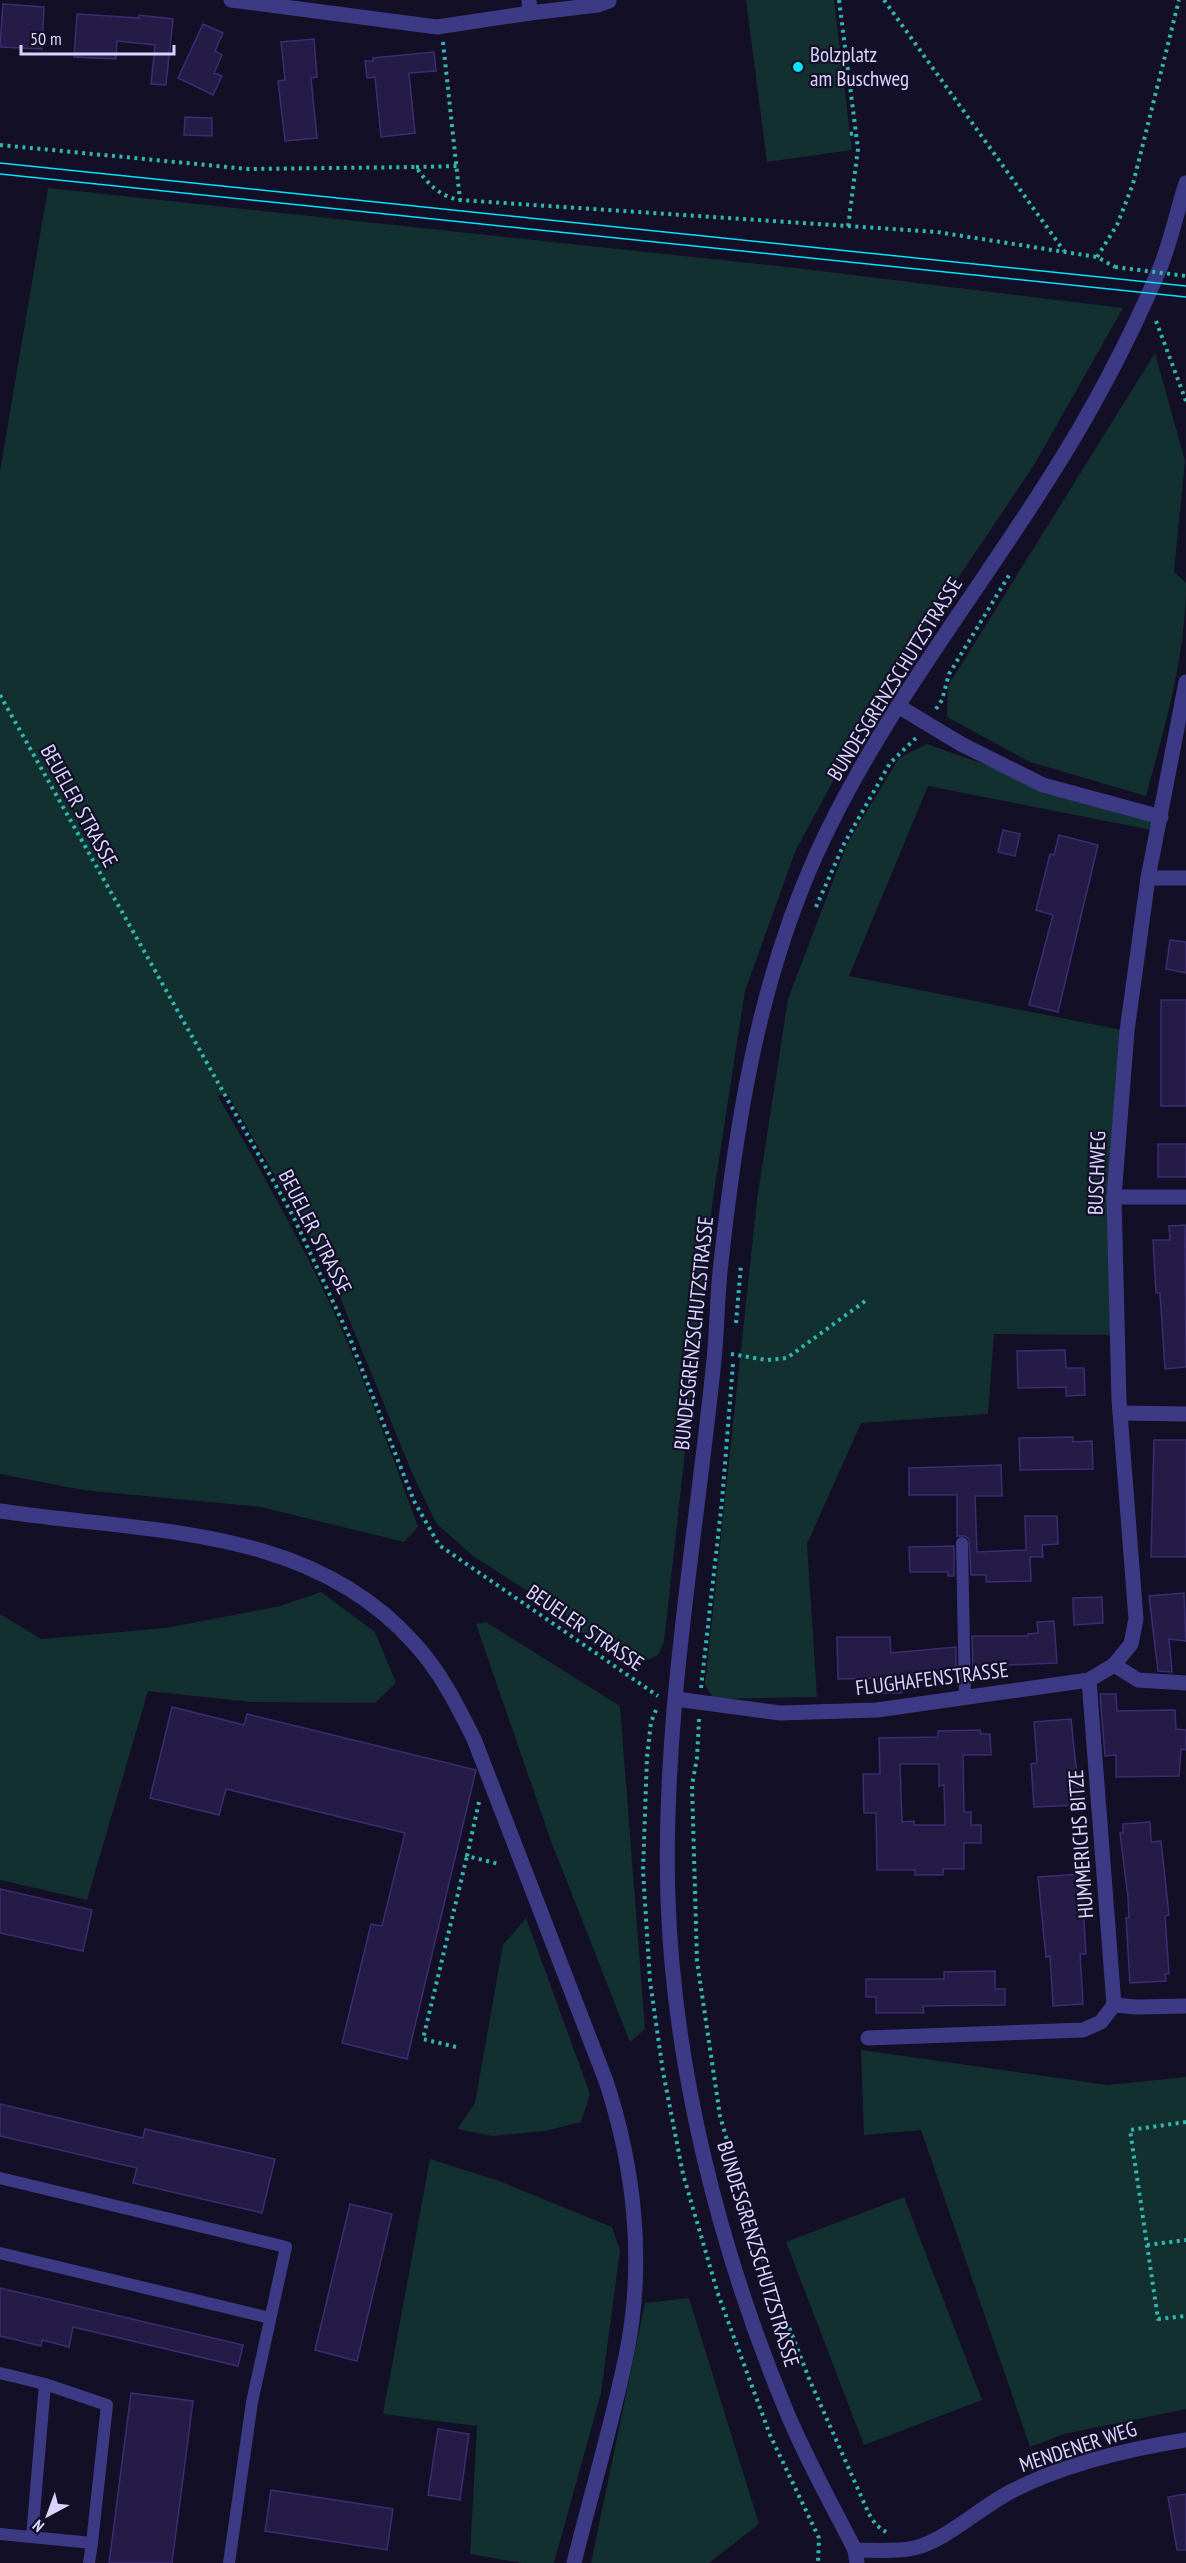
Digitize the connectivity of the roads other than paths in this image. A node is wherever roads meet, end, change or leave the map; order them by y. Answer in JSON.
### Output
{"nodes":[{"id":1,"x":231,"y":0,"type":"edge"},
{"id":2,"x":609,"y":1,"type":"edge"},
{"id":3,"x":530,"y":6,"type":"edge"},
{"id":4,"x":1186,"y":183,"type":"edge"},
{"id":5,"x":1186,"y":682,"type":"edge"},
{"id":6,"x":898,"y":706,"type":"junction"},
{"id":7,"x":1161,"y":817,"type":"junction"},
{"id":8,"x":1148,"y":878,"type":"junction"},
{"id":9,"x":1186,"y":878,"type":"edge"},
{"id":10,"x":1114,"y":1197,"type":"junction"},
{"id":11,"x":1186,"y":1197,"type":"edge"},
{"id":12,"x":1120,"y":1413,"type":"junction"},
{"id":13,"x":1186,"y":1414,"type":"edge"},
{"id":14,"x":0,"y":1511,"type":"edge"},
{"id":15,"x":962,"y":1543,"type":"dead end"},
{"id":16,"x":1114,"y":1665,"type":"junction"},
{"id":17,"x":1089,"y":1680,"type":"junction"},
{"id":18,"x":1186,"y":1683,"type":"edge"},
{"id":19,"x":965,"y":1698,"type":"junction"},
{"id":20,"x":675,"y":1700,"type":"junction"},
{"id":21,"x":1114,"y":2005,"type":"junction"},
{"id":22,"x":1186,"y":2006,"type":"edge"},
{"id":23,"x":868,"y":2038,"type":"dead end"},
{"id":24,"x":0,"y":2178,"type":"edge"},
{"id":25,"x":0,"y":2253,"type":"edge"},
{"id":26,"x":270,"y":2318,"type":"junction"},
{"id":27,"x":0,"y":2373,"type":"edge"},
{"id":28,"x":45,"y":2384,"type":"junction"},
{"id":29,"x":1186,"y":2440,"type":"edge"},
{"id":30,"x":0,"y":2534,"type":"edge"},
{"id":31,"x":32,"y":2537,"type":"junction"},
{"id":32,"x":92,"y":2543,"type":"junction"},
{"id":33,"x":856,"y":2557,"type":"edge"},
{"id":34,"x":89,"y":2563,"type":"edge"},
{"id":35,"x":229,"y":2563,"type":"edge"},
{"id":36,"x":574,"y":2563,"type":"edge"}],
"edges":[{"from":1,"to":3,"type":"street"},
{"from":2,"to":3,"type":"street"},
{"from":4,"to":6,"type":"street","name":"BUNDESGRENZSCHUTZSTRASSE"},
{"from":5,"to":7,"type":"street","name":"BUSCHWEG"},
{"from":6,"to":7,"type":"street"},
{"from":6,"to":20,"type":"street","name":"BUNDESGRENZSCHUTZSTRASSE"},
{"from":7,"to":8,"type":"street","name":"BUSCHWEG"},
{"from":8,"to":9,"type":"street"},
{"from":8,"to":10,"type":"street","name":"BUSCHWEG"},
{"from":10,"to":11,"type":"street"},
{"from":10,"to":12,"type":"street","name":"BUSCHWEG"},
{"from":12,"to":13,"type":"street"},
{"from":12,"to":16,"type":"street","name":"BUSCHWEG"},
{"from":14,"to":36,"type":"street"},
{"from":15,"to":19,"type":"lane"},
{"from":16,"to":17,"type":"street","name":"FLUGHAFENSTRASSE"},
{"from":16,"to":18,"type":"street"},
{"from":17,"to":19,"type":"street","name":"FLUGHAFENSTRASSE"},
{"from":17,"to":21,"type":"street","name":"HUMMERICHS BITZE"},
{"from":19,"to":20,"type":"street","name":"FLUGHAFENSTRASSE"},
{"from":20,"to":33,"type":"street","name":"BUNDESGRENZSCHUTZSTRASSE"},
{"from":21,"to":22,"type":"street"},
{"from":21,"to":23,"type":"street"},
{"from":24,"to":26,"type":"lane"},
{"from":25,"to":26,"type":"lane"},
{"from":26,"to":35,"type":"lane"},
{"from":27,"to":28,"type":"lane"},
{"from":28,"to":31,"type":"lane"},
{"from":28,"to":32,"type":"lane"},
{"from":29,"to":33,"type":"street","name":"MENDENER WEG"},
{"from":30,"to":31,"type":"lane"},
{"from":31,"to":32,"type":"lane"},
{"from":32,"to":34,"type":"lane"}]}
